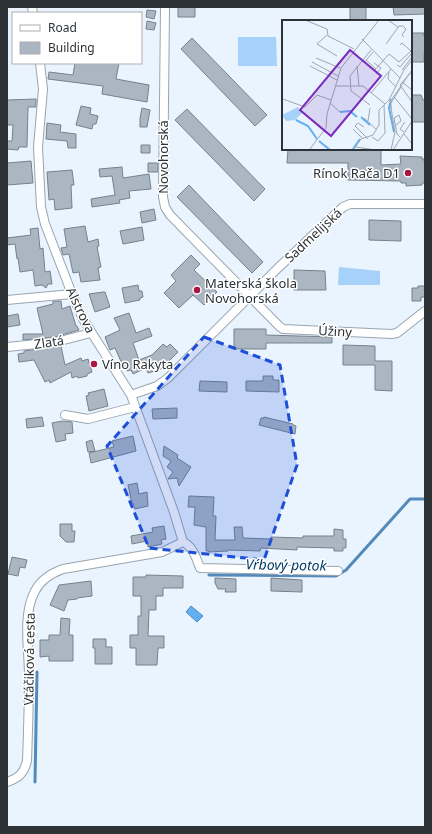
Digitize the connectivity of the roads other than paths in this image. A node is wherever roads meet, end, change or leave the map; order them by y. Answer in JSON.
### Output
{"nodes":[{"id":1,"x":165,"y":7,"type":"edge"},
{"id":2,"x":40,"y":64,"type":"edge"},
{"id":3,"x":425,"y":204,"type":"edge"},
{"id":4,"x":72,"y":294,"type":"junction"},
{"id":5,"x":250,"y":296,"type":"junction"},
{"id":6,"x":7,"y":300,"type":"edge"},
{"id":7,"x":425,"y":311,"type":"edge"},
{"id":8,"x":92,"y":333,"type":"junction"},
{"id":9,"x":7,"y":347,"type":"edge"},
{"id":10,"x":131,"y":395,"type":"junction"},
{"id":11,"x":135,"y":407,"type":"junction"},
{"id":12,"x":65,"y":415,"type":"dead end"},
{"id":13,"x":183,"y":542,"type":"junction"},
{"id":14,"x":338,"y":571,"type":"dead end"},
{"id":15,"x":7,"y":782,"type":"edge"}],
"edges":[{"from":1,"to":5,"type":"street","name":"Novohorská"},
{"from":2,"to":4,"type":"street","name":"Alstrova"},
{"from":3,"to":5,"type":"street","name":"Sadmelijská"},
{"from":4,"to":6,"type":"street"},
{"from":4,"to":8,"type":"street","name":"Alstrova"},
{"from":5,"to":7,"type":"street","name":"Úžiny"},
{"from":5,"to":10,"type":"street","name":"Sadmelijská"},
{"from":8,"to":9,"type":"street","name":"Zlatá"},
{"from":8,"to":10,"type":"street","name":"Alstrova"},
{"from":10,"to":11,"type":"street","name":"Alstrova"},
{"from":11,"to":12,"type":"street"},
{"from":11,"to":13,"type":"street","name":"Alstrova"},
{"from":13,"to":14,"type":"street"},
{"from":13,"to":15,"type":"street","name":"Vtáčiková cesta"}]}
